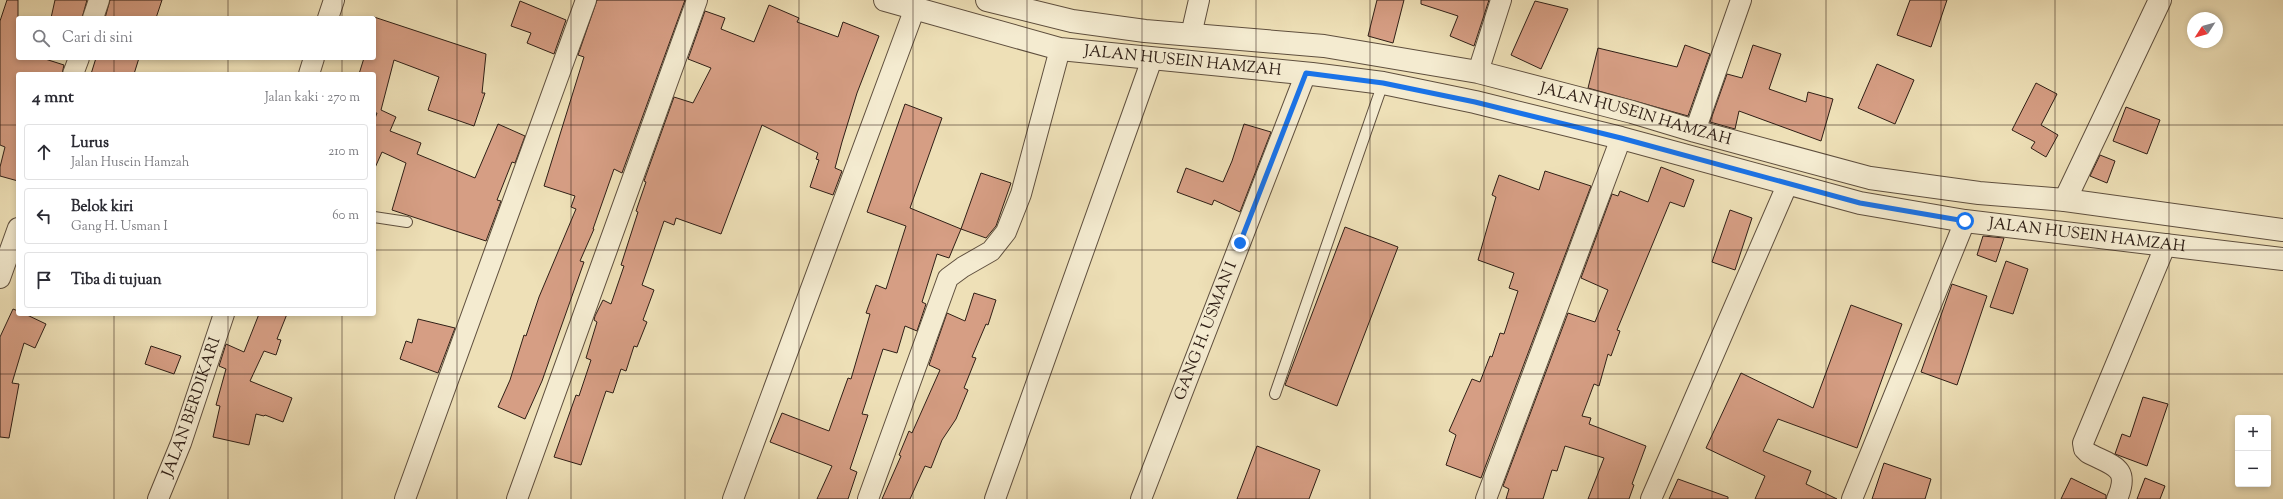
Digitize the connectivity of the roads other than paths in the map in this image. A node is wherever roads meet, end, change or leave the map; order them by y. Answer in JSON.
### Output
{"nodes":[{"id":1,"x":99,"y":0,"type":"edge"},
{"id":2,"x":334,"y":0,"type":"edge"},
{"id":3,"x":586,"y":0,"type":"edge"},
{"id":4,"x":697,"y":0,"type":"edge"},
{"id":5,"x":885,"y":0,"type":"edge"},
{"id":6,"x":987,"y":0,"type":"edge"},
{"id":7,"x":1199,"y":0,"type":"edge"},
{"id":8,"x":1501,"y":0,"type":"edge"},
{"id":9,"x":1741,"y":0,"type":"edge"},
{"id":10,"x":2160,"y":0,"type":"edge"},
{"id":11,"x":915,"y":8,"type":"junction"},
{"id":12,"x":94,"y":16,"type":"edge"},
{"id":13,"x":329,"y":16,"type":"edge"},
{"id":14,"x":1191,"y":35,"type":"junction"},
{"id":15,"x":1060,"y":49,"type":"junction"},
{"id":16,"x":1152,"y":59,"type":"junction"},
{"id":17,"x":78,"y":60,"type":"edge"},
{"id":18,"x":313,"y":60,"type":"edge"},
{"id":19,"x":74,"y":72,"type":"edge"},
{"id":20,"x":310,"y":72,"type":"edge"},
{"id":21,"x":1478,"y":72,"type":"junction"},
{"id":22,"x":1306,"y":73,"type":"junction"},
{"id":23,"x":1383,"y":83,"type":"junction"},
{"id":24,"x":1695,"y":131,"type":"junction"},
{"id":25,"x":1621,"y":138,"type":"junction"},
{"id":26,"x":1788,"y":183,"type":"junction"},
{"id":27,"x":2065,"y":200,"type":"junction"},
{"id":28,"x":376,"y":217,"type":"edge"},
{"id":29,"x":1965,"y":221,"type":"junction"},
{"id":30,"x":407,"y":222,"type":"dead end"},
{"id":31,"x":2283,"y":230,"type":"edge"},
{"id":32,"x":16,"y":234,"type":"edge"},
{"id":33,"x":2166,"y":244,"type":"junction"},
{"id":34,"x":2283,"y":259,"type":"edge"},
{"id":35,"x":0,"y":278,"type":"edge"},
{"id":36,"x":223,"y":316,"type":"edge"},
{"id":37,"x":1275,"y":394,"type":"dead end"},
{"id":38,"x":158,"y":499,"type":"edge"},
{"id":39,"x":405,"y":499,"type":"edge"},
{"id":40,"x":517,"y":499,"type":"edge"},
{"id":41,"x":733,"y":499,"type":"edge"},
{"id":42,"x":868,"y":499,"type":"edge"},
{"id":43,"x":995,"y":499,"type":"edge"},
{"id":44,"x":1141,"y":499,"type":"edge"},
{"id":45,"x":1486,"y":499,"type":"edge"},
{"id":46,"x":1650,"y":499,"type":"edge"},
{"id":47,"x":1852,"y":499,"type":"edge"},
{"id":48,"x":2117,"y":499,"type":"edge"}],
"edges":[{"from":1,"to":12,"type":"street"},
{"from":2,"to":13,"type":"street"},
{"from":3,"to":39,"type":"street"},
{"from":4,"to":40,"type":"street"},
{"from":5,"to":11,"type":"street","name":"JALAN HUSEIN HAMZAH"},
{"from":6,"to":14,"type":"street","name":"JALAN HUSEIN HAMZAH"},
{"from":7,"to":14,"type":"street"},
{"from":8,"to":21,"type":"street"},
{"from":9,"to":24,"type":"street"},
{"from":10,"to":27,"type":"street"},
{"from":11,"to":15,"type":"street","name":"JALAN HUSEIN HAMZAH"},
{"from":11,"to":41,"type":"street"},
{"from":14,"to":21,"type":"street","name":"JALAN HUSEIN HAMZAH"},
{"from":15,"to":16,"type":"street","name":"JALAN HUSEIN HAMZAH"},
{"from":15,"to":42,"type":"street"},
{"from":16,"to":22,"type":"street","name":"JALAN HUSEIN HAMZAH"},
{"from":16,"to":43,"type":"street"},
{"from":17,"to":19,"type":"street"},
{"from":18,"to":20,"type":"street"},
{"from":21,"to":24,"type":"street","name":"JALAN HUSEIN HAMZAH"},
{"from":22,"to":23,"type":"street","name":"JALAN HUSEIN HAMZAH"},
{"from":22,"to":44,"type":"street","name":"GANG H. USMAN I"},
{"from":23,"to":25,"type":"street","name":"JALAN HUSEIN HAMZAH"},
{"from":23,"to":37,"type":"lane"},
{"from":24,"to":27,"type":"street","name":"JALAN HUSEIN HAMZAH"},
{"from":25,"to":26,"type":"street","name":"JALAN HUSEIN HAMZAH"},
{"from":25,"to":45,"type":"street"},
{"from":26,"to":29,"type":"street","name":"JALAN HUSEIN HAMZAH"},
{"from":26,"to":46,"type":"street"},
{"from":27,"to":31,"type":"street","name":"JALAN HUSEIN HAMZAH"},
{"from":28,"to":30,"type":"lane"},
{"from":29,"to":33,"type":"street","name":"JALAN HUSEIN HAMZAH"},
{"from":29,"to":47,"type":"street"},
{"from":32,"to":35,"type":"street"},
{"from":33,"to":34,"type":"street","name":"JALAN HUSEIN HAMZAH"},
{"from":33,"to":48,"type":"street"},
{"from":36,"to":38,"type":"street","name":"JALAN BERDIKARI"}]}
